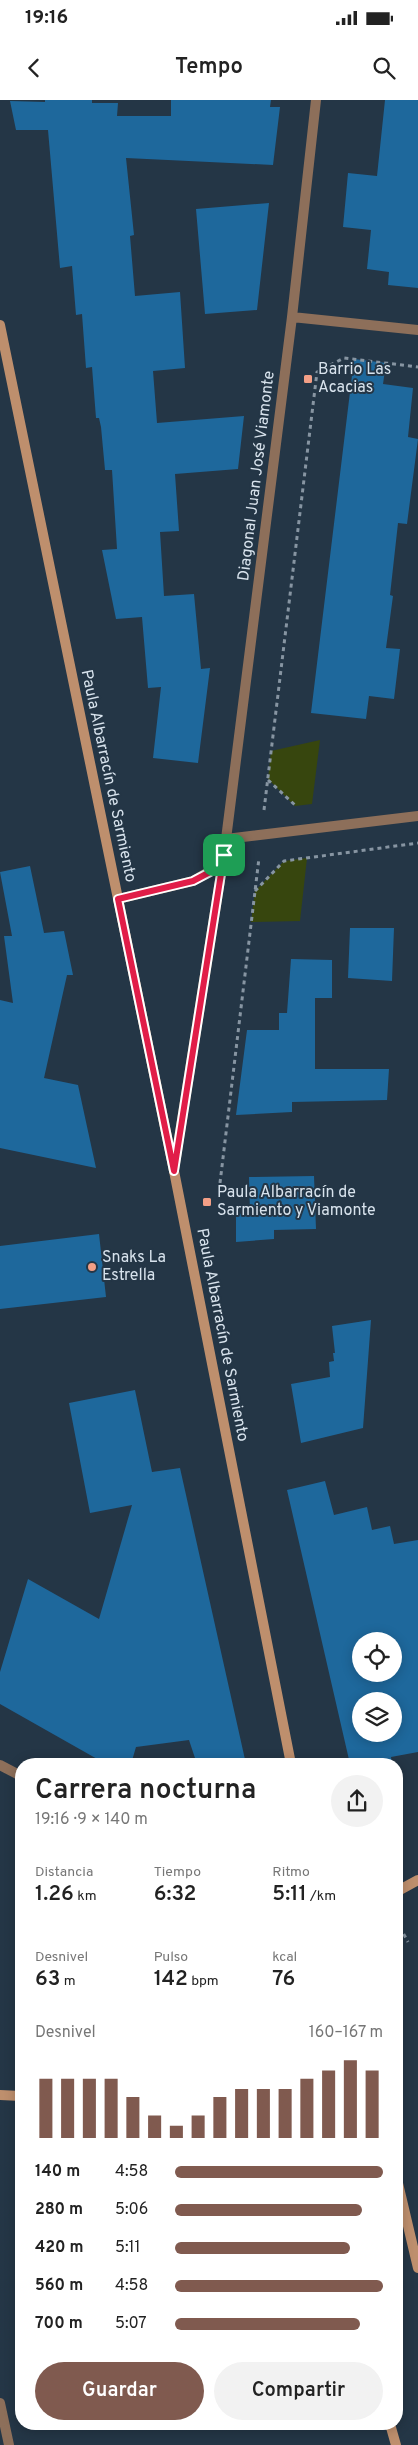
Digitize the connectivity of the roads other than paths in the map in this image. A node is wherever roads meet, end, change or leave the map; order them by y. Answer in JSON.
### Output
{"nodes":[{"id":1,"x":316,"y":100,"type":"edge"},
{"id":2,"x":292,"y":317,"type":"junction"},
{"id":3,"x":0,"y":325,"type":"edge"},
{"id":4,"x":418,"y":330,"type":"edge"},
{"id":5,"x":418,"y":816,"type":"edge"},
{"id":6,"x":226,"y":839,"type":"junction"},
{"id":7,"x":224,"y":855,"type":"junction"},
{"id":8,"x":118,"y":899,"type":"junction"},
{"id":9,"x":174,"y":1171,"type":"junction"},
{"id":10,"x":290,"y":1758,"type":"edge"},
{"id":11,"x":0,"y":1765,"type":"edge"},
{"id":12,"x":15,"y":1773,"type":"edge"},
{"id":13,"x":418,"y":1880,"type":"edge"},
{"id":14,"x":403,"y":1886,"type":"edge"},
{"id":15,"x":0,"y":2096,"type":"edge"},
{"id":16,"x":15,"y":2096,"type":"edge"},
{"id":17,"x":403,"y":2205,"type":"edge"},
{"id":18,"x":418,"y":2268,"type":"edge"},
{"id":19,"x":0,"y":2403,"type":"edge"},
{"id":20,"x":392,"y":2430,"type":"edge"},
{"id":21,"x":9,"y":2445,"type":"edge"},
{"id":22,"x":396,"y":2445,"type":"edge"}],
"edges":[{"from":1,"to":2,"type":"street","name":"Diagonal Juan José Viamonte"},
{"from":2,"to":4,"type":"street"},
{"from":2,"to":6,"type":"street","name":"Diagonal Juan José Viamonte"},
{"from":3,"to":8,"type":"main road","name":"Paula Albarracín de Sarmiento"},
{"from":5,"to":6,"type":"street"},
{"from":6,"to":7,"type":"street","name":"Diagonal Juan José Viamonte"},
{"from":7,"to":8,"type":"street"},
{"from":7,"to":9,"type":"street","name":"Diagonal Juan José Viamonte"},
{"from":8,"to":9,"type":"main road","name":"Paula Albarracín de Sarmiento"},
{"from":9,"to":10,"type":"main road","name":"Paula Albarracín de Sarmiento"},
{"from":11,"to":12,"type":"street"},
{"from":13,"to":14,"type":"main road"},
{"from":15,"to":16,"type":"main road"},
{"from":17,"to":18,"type":"main road"},
{"from":19,"to":21,"type":"street"},
{"from":20,"to":22,"type":"main road"}]}
